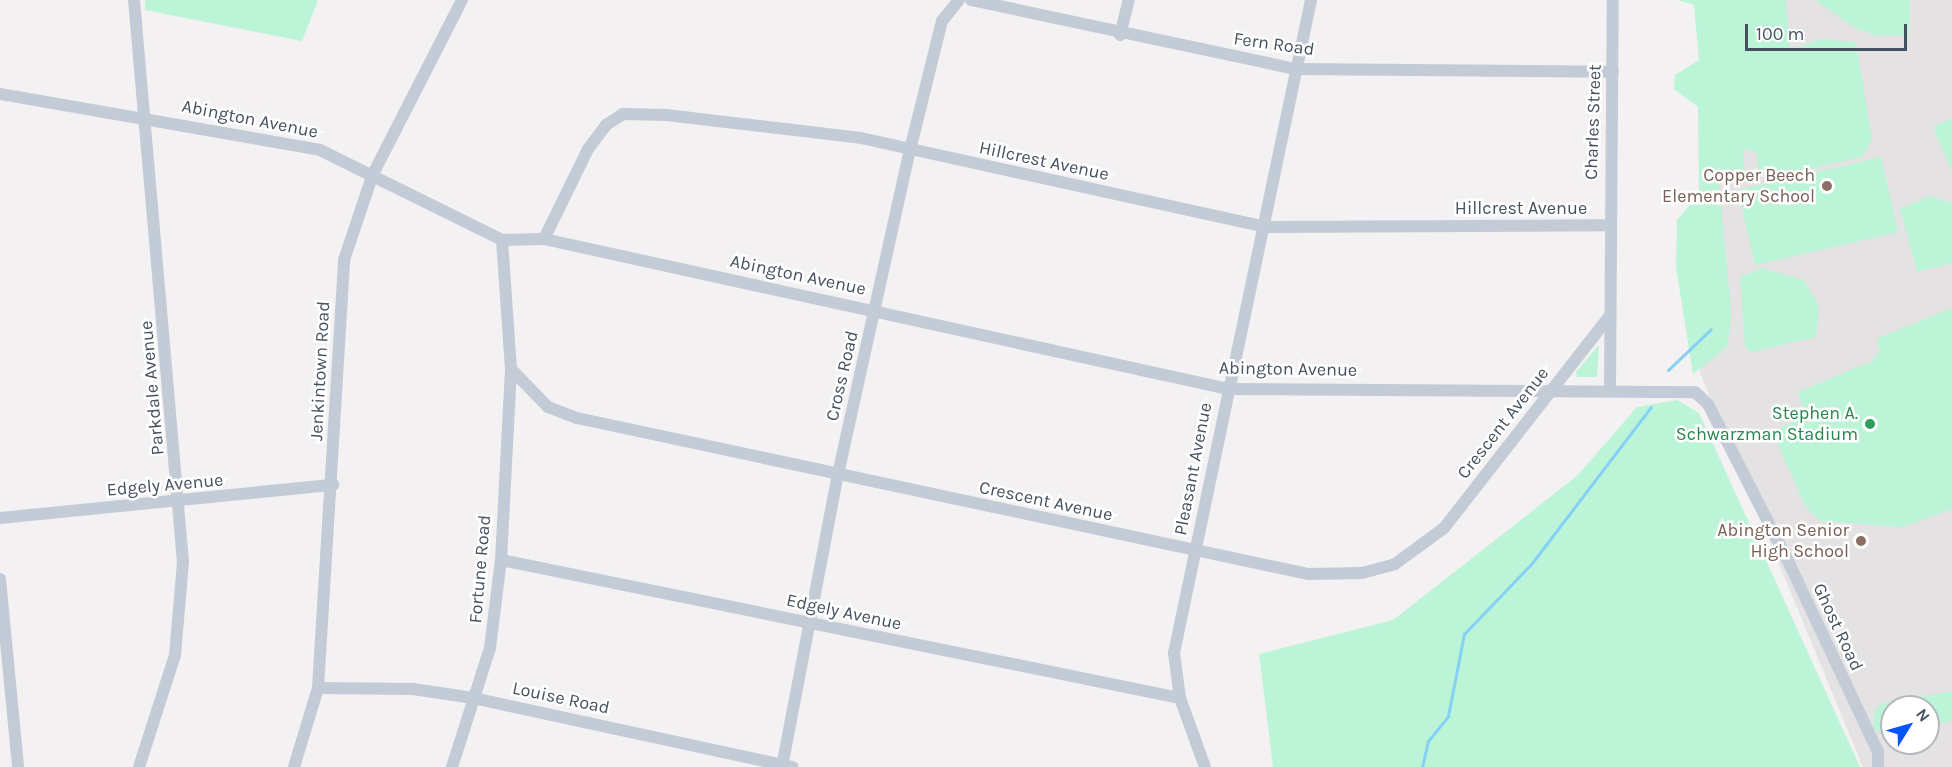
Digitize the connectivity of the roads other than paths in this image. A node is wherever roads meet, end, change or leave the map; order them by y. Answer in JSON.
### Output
{"nodes":[{"id":1,"x":134,"y":0,"type":"edge"},
{"id":2,"x":462,"y":0,"type":"edge"},
{"id":3,"x":959,"y":0,"type":"edge"},
{"id":4,"x":971,"y":0,"type":"edge"},
{"id":5,"x":1129,"y":0,"type":"edge"},
{"id":6,"x":1311,"y":0,"type":"edge"},
{"id":7,"x":1613,"y":0,"type":"edge"},
{"id":8,"x":1120,"y":35,"type":"junction"},
{"id":9,"x":1296,"y":69,"type":"junction"},
{"id":10,"x":1613,"y":72,"type":"junction"},
{"id":11,"x":0,"y":94,"type":"edge"},
{"id":12,"x":145,"y":116,"type":"junction"},
{"id":13,"x":910,"y":150,"type":"junction"},
{"id":14,"x":372,"y":174,"type":"junction"},
{"id":15,"x":1608,"y":225,"type":"junction"},
{"id":16,"x":1265,"y":226,"type":"junction"},
{"id":17,"x":544,"y":239,"type":"junction"},
{"id":18,"x":502,"y":240,"type":"junction"},
{"id":19,"x":875,"y":310,"type":"junction"},
{"id":20,"x":1609,"y":316,"type":"junction"},
{"id":21,"x":511,"y":369,"type":"junction"},
{"id":22,"x":1228,"y":388,"type":"junction"},
{"id":23,"x":1553,"y":388,"type":"junction"},
{"id":24,"x":1610,"y":388,"type":"junction"},
{"id":25,"x":838,"y":474,"type":"junction"},
{"id":26,"x":333,"y":485,"type":"junction"},
{"id":27,"x":181,"y":502,"type":"junction"},
{"id":28,"x":0,"y":518,"type":"edge"},
{"id":29,"x":1195,"y":551,"type":"junction"},
{"id":30,"x":501,"y":560,"type":"junction"},
{"id":31,"x":0,"y":579,"type":"edge"},
{"id":32,"x":808,"y":623,"type":"junction"},
{"id":33,"x":318,"y":688,"type":"junction"},
{"id":34,"x":473,"y":698,"type":"junction"},
{"id":35,"x":1180,"y":698,"type":"junction"},
{"id":36,"x":786,"y":766,"type":"edge"},
{"id":37,"x":18,"y":767,"type":"edge"},
{"id":38,"x":139,"y":767,"type":"edge"},
{"id":39,"x":294,"y":767,"type":"edge"},
{"id":40,"x":452,"y":767,"type":"edge"},
{"id":41,"x":1205,"y":767,"type":"edge"},
{"id":42,"x":1878,"y":767,"type":"edge"}],
"edges":[{"from":1,"to":12,"type":"street","name":"Parkdale Avenue"},
{"from":2,"to":14,"type":"street","name":"Jenkintown Road"},
{"from":3,"to":13,"type":"street","name":"Cross Road"},
{"from":4,"to":8,"type":"street","name":"Fern Road"},
{"from":5,"to":8,"type":"street"},
{"from":6,"to":9,"type":"street","name":"Pleasant Avenue"},
{"from":7,"to":10,"type":"street","name":"Charles Street"},
{"from":8,"to":9,"type":"street","name":"Fern Road"},
{"from":9,"to":10,"type":"street","name":"Fern Road"},
{"from":9,"to":16,"type":"street","name":"Pleasant Avenue"},
{"from":10,"to":15,"type":"street","name":"Charles Street"},
{"from":11,"to":12,"type":"street","name":"Abington Avenue"},
{"from":12,"to":14,"type":"street","name":"Abington Avenue"},
{"from":12,"to":27,"type":"street","name":"Parkdale Avenue"},
{"from":13,"to":16,"type":"street","name":"Hillcrest Avenue"},
{"from":13,"to":17,"type":"street","name":"Hillcrest Avenue"},
{"from":13,"to":19,"type":"street","name":"Cross Road"},
{"from":14,"to":18,"type":"street","name":"Abington Avenue"},
{"from":14,"to":26,"type":"street","name":"Jenkintown Road"},
{"from":15,"to":16,"type":"street","name":"Hillcrest Avenue"},
{"from":15,"to":20,"type":"street","name":"Charles Street"},
{"from":16,"to":22,"type":"street","name":"Pleasant Avenue"},
{"from":17,"to":18,"type":"street","name":"Abington Avenue"},
{"from":17,"to":19,"type":"street","name":"Abington Avenue"},
{"from":18,"to":21,"type":"street"},
{"from":19,"to":22,"type":"street","name":"Abington Avenue"},
{"from":19,"to":25,"type":"street","name":"Cross Road"},
{"from":20,"to":23,"type":"street","name":"Crescent Avenue"},
{"from":20,"to":24,"type":"street","name":"Charles Street"},
{"from":21,"to":25,"type":"street","name":"Crescent Avenue"},
{"from":21,"to":30,"type":"street","name":"Fortune Road"},
{"from":22,"to":23,"type":"street","name":"Abington Avenue"},
{"from":22,"to":29,"type":"street","name":"Pleasant Avenue"},
{"from":23,"to":24,"type":"street","name":"Abington Avenue"},
{"from":23,"to":29,"type":"street","name":"Crescent Avenue"},
{"from":24,"to":42,"type":"street","name":"Ghost Road"},
{"from":25,"to":29,"type":"street","name":"Crescent Avenue"},
{"from":25,"to":32,"type":"street","name":"Cross Road"},
{"from":26,"to":27,"type":"street","name":"Edgely Avenue"},
{"from":26,"to":33,"type":"street","name":"Jenkintown Road"},
{"from":27,"to":28,"type":"street","name":"Edgely Avenue"},
{"from":27,"to":38,"type":"street","name":"Parkdale Avenue"},
{"from":29,"to":35,"type":"street","name":"Pleasant Avenue"},
{"from":30,"to":32,"type":"street","name":"Edgely Avenue"},
{"from":30,"to":34,"type":"street","name":"Fortune Road"},
{"from":31,"to":37,"type":"street"},
{"from":32,"to":35,"type":"street","name":"Edgely Avenue"},
{"from":32,"to":36,"type":"street","name":"Cross Road"},
{"from":33,"to":34,"type":"street","name":"Louise Road"},
{"from":33,"to":39,"type":"street","name":"Jenkintown Road"},
{"from":34,"to":36,"type":"street","name":"Louise Road"},
{"from":34,"to":40,"type":"street","name":"Fortune Road"},
{"from":35,"to":41,"type":"street","name":"Pleasant Avenue"}]}
